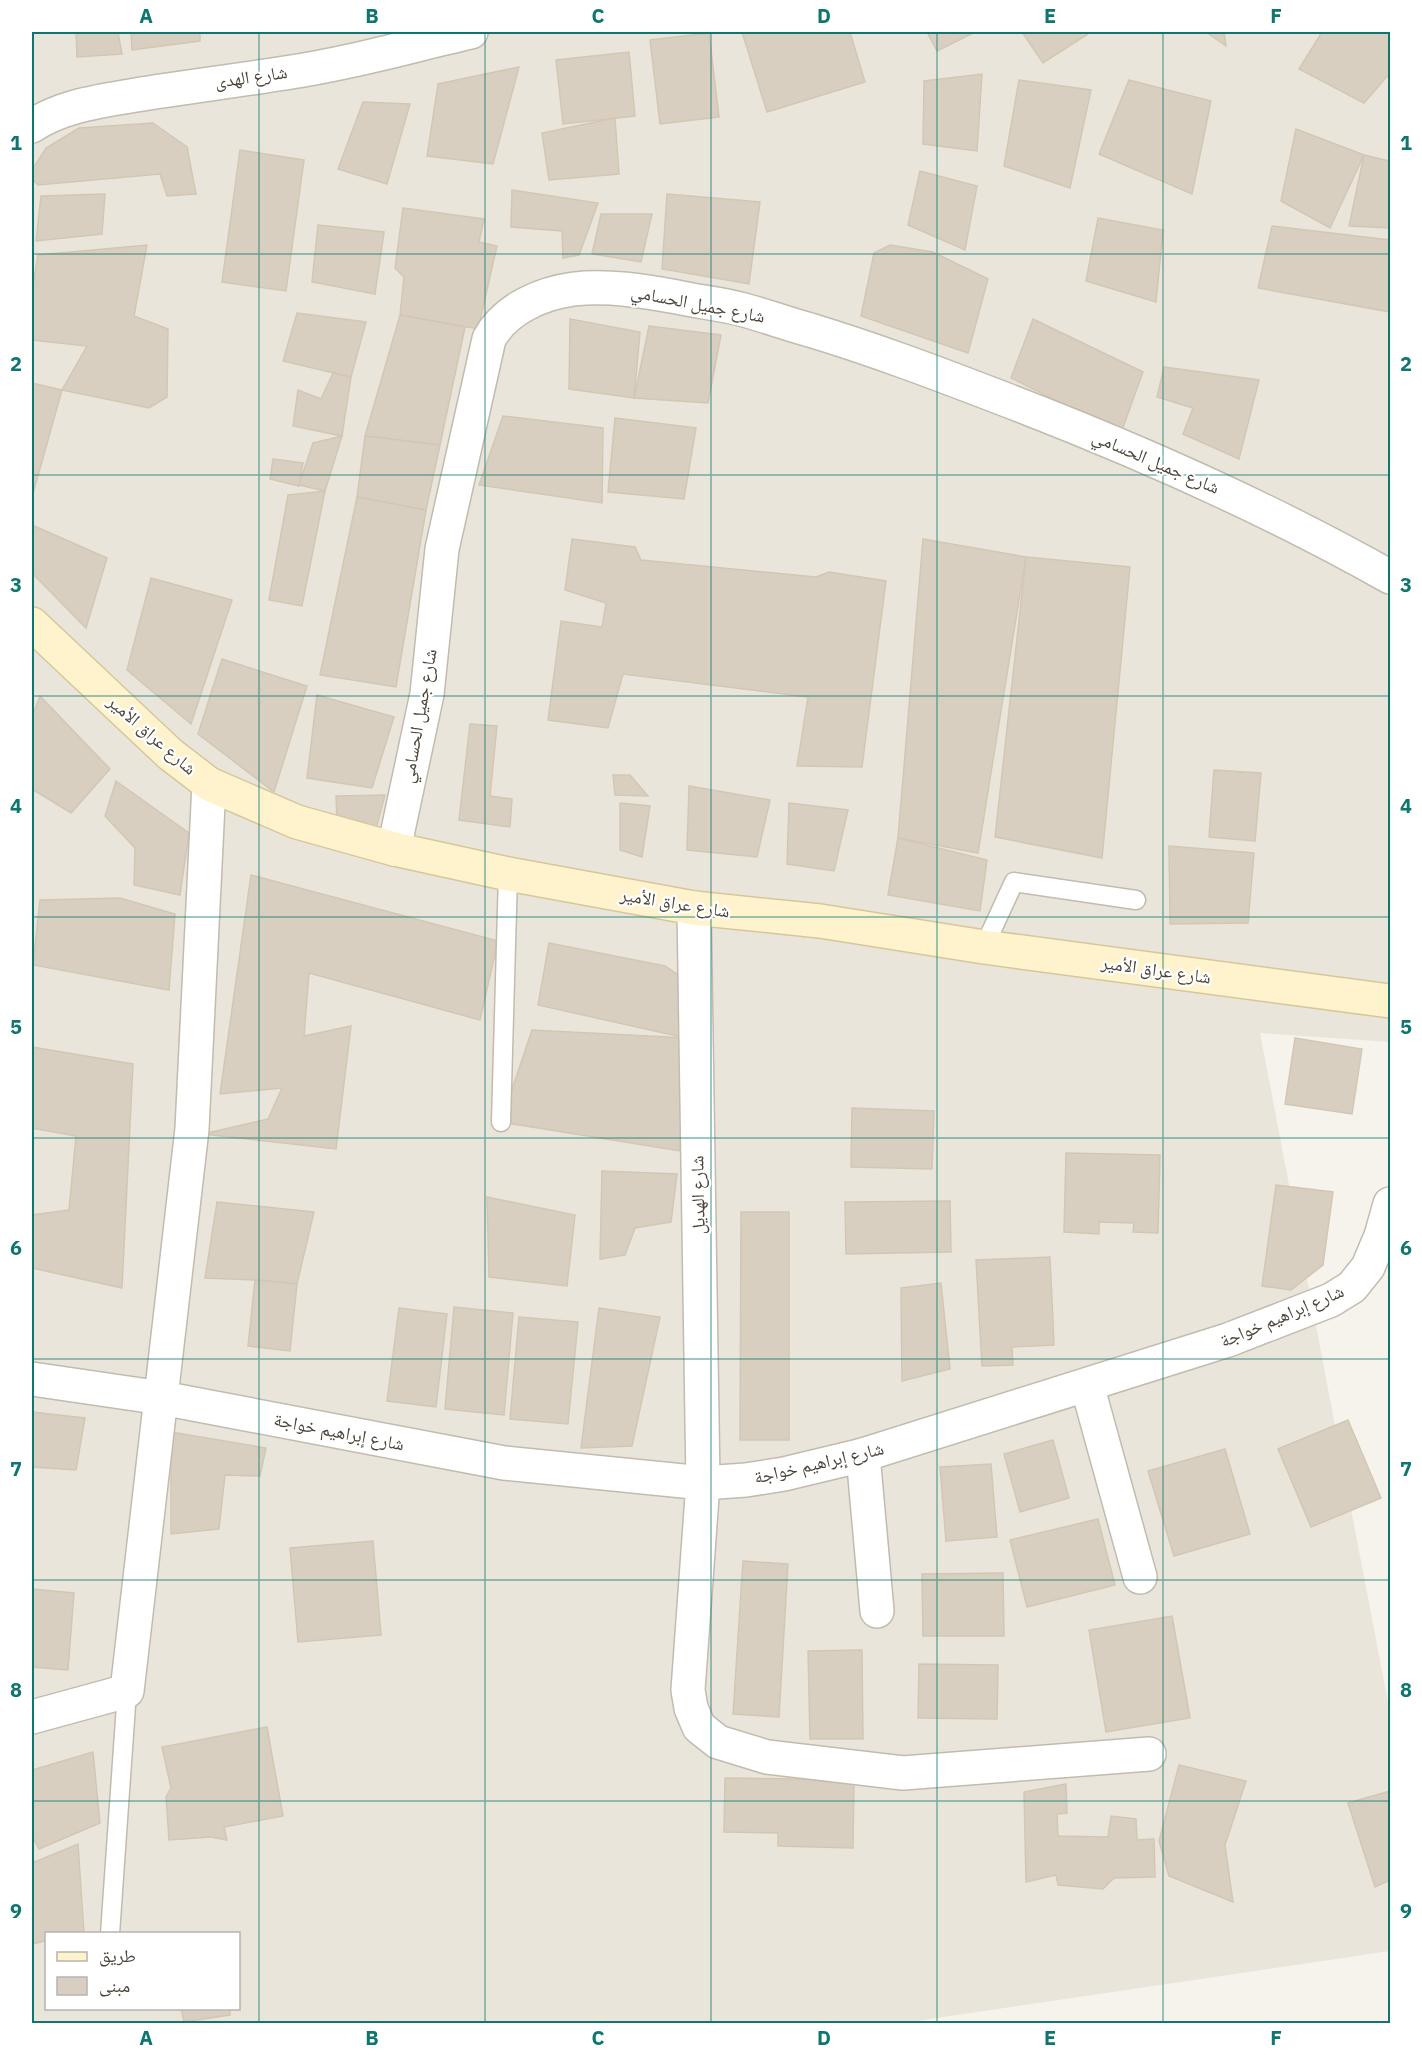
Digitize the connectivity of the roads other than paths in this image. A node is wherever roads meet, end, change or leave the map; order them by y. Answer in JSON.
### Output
{"nodes":[{"id":1,"x":471,"y":32,"type":"edge"},
{"id":2,"x":32,"y":126,"type":"edge"},
{"id":3,"x":1390,"y":577,"type":"edge"},
{"id":4,"x":32,"y":624,"type":"edge"},
{"id":5,"x":209,"y":784,"type":"junction"},
{"id":6,"x":394,"y":849,"type":"junction"},
{"id":7,"x":508,"y":874,"type":"junction"},
{"id":8,"x":1136,"y":900,"type":"dead end"},
{"id":9,"x":694,"y":908,"type":"junction"},
{"id":10,"x":984,"y":947,"type":"junction"},
{"id":11,"x":1390,"y":1001,"type":"edge"},
{"id":12,"x":501,"y":1122,"type":"dead end"},
{"id":13,"x":1390,"y":1204,"type":"edge"},
{"id":14,"x":32,"y":1379,"type":"edge"},
{"id":15,"x":1087,"y":1385,"type":"junction"},
{"id":16,"x":162,"y":1398,"type":"junction"},
{"id":17,"x":863,"y":1455,"type":"junction"},
{"id":18,"x":703,"y":1483,"type":"junction"},
{"id":19,"x":1140,"y":1577,"type":"dead end"},
{"id":20,"x":878,"y":1611,"type":"dead end"},
{"id":21,"x":128,"y":1691,"type":"junction"},
{"id":22,"x":32,"y":1717,"type":"edge"},
{"id":23,"x":1149,"y":1754,"type":"dead end"},
{"id":24,"x":110,"y":1932,"type":"edge"}],
"edges":[{"from":1,"to":2,"type":"street","name":"شارع الهدى"},
{"from":3,"to":6,"type":"street","name":"شارع جميل الحسامي"},
{"from":4,"to":5,"type":"main road","name":"شارع عراق الأمير"},
{"from":5,"to":6,"type":"main road","name":"شارع عراق الأمير"},
{"from":5,"to":16,"type":"street"},
{"from":6,"to":7,"type":"main road","name":"شارع عراق الأمير"},
{"from":7,"to":9,"type":"main road","name":"شارع عراق الأمير"},
{"from":7,"to":12,"type":"lane"},
{"from":8,"to":10,"type":"lane"},
{"from":9,"to":10,"type":"main road","name":"شارع عراق الأمير"},
{"from":9,"to":18,"type":"street","name":"شارع الهديل"},
{"from":10,"to":11,"type":"main road","name":"شارع عراق الأمير"},
{"from":13,"to":15,"type":"street","name":"شارع إبراهيم خواجة"},
{"from":14,"to":16,"type":"street","name":"شارع إبراهيم خواجة"},
{"from":15,"to":17,"type":"street","name":"شارع إبراهيم خواجة"},
{"from":15,"to":19,"type":"street"},
{"from":16,"to":18,"type":"street","name":"شارع إبراهيم خواجة"},
{"from":16,"to":21,"type":"street"},
{"from":17,"to":18,"type":"street","name":"شارع إبراهيم خواجة"},
{"from":17,"to":20,"type":"street"},
{"from":18,"to":23,"type":"street","name":"شارع الهديل"},
{"from":21,"to":22,"type":"street"},
{"from":21,"to":24,"type":"lane"}]}
